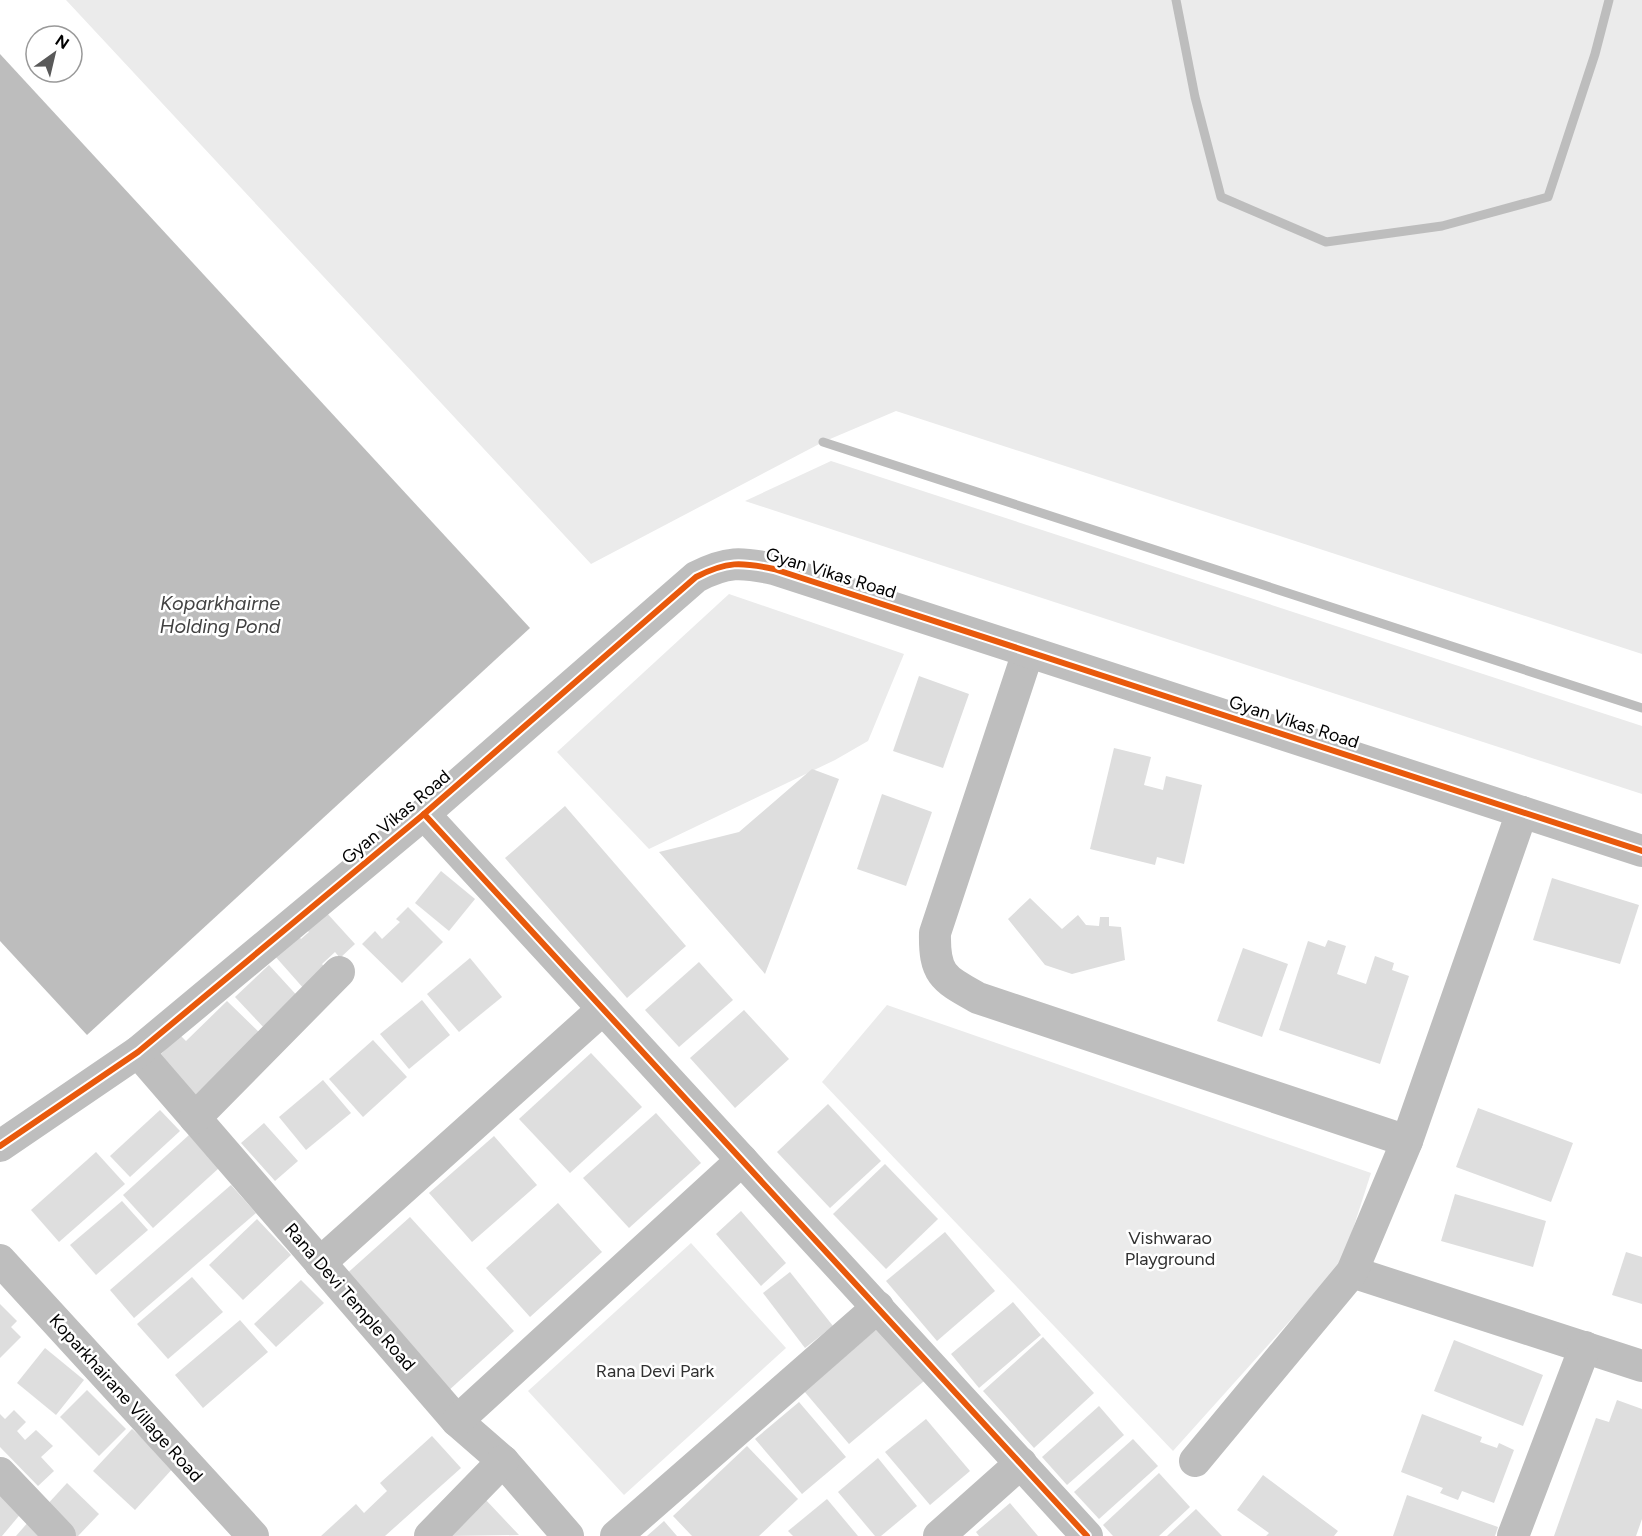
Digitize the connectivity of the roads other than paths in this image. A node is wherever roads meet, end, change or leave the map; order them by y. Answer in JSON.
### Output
{"nodes":[{"id":1,"x":1028,"y":652,"type":"junction"},
{"id":2,"x":1522,"y":812,"type":"junction"},
{"id":3,"x":424,"y":814,"type":"junction"},
{"id":4,"x":1642,"y":851,"type":"edge"},
{"id":5,"x":339,"y":972,"type":"dead end"},
{"id":6,"x":603,"y":1009,"type":"junction"},
{"id":7,"x":138,"y":1052,"type":"junction"},
{"id":8,"x":195,"y":1118,"type":"junction"},
{"id":9,"x":1407,"y":1141,"type":"junction"},
{"id":10,"x":0,"y":1146,"type":"edge"},
{"id":11,"x":742,"y":1160,"type":"junction"},
{"id":12,"x":0,"y":1260,"type":"edge"},
{"id":13,"x":320,"y":1263,"type":"junction"},
{"id":14,"x":1352,"y":1272,"type":"junction"},
{"id":15,"x":878,"y":1307,"type":"junction"},
{"id":16,"x":1585,"y":1347,"type":"junction"},
{"id":17,"x":1642,"y":1366,"type":"edge"},
{"id":18,"x":457,"y":1421,"type":"junction"},
{"id":19,"x":502,"y":1461,"type":"junction"},
{"id":20,"x":1196,"y":1461,"type":"dead end"},
{"id":21,"x":1021,"y":1462,"type":"junction"},
{"id":22,"x":0,"y":1473,"type":"edge"},
{"id":23,"x":60,"y":1536,"type":"edge"},
{"id":24,"x":252,"y":1536,"type":"edge"},
{"id":25,"x":430,"y":1536,"type":"edge"},
{"id":26,"x":568,"y":1536,"type":"edge"},
{"id":27,"x":616,"y":1536,"type":"edge"},
{"id":28,"x":939,"y":1536,"type":"edge"},
{"id":29,"x":1087,"y":1536,"type":"edge"},
{"id":30,"x":1513,"y":1536,"type":"edge"}],
"edges":[{"from":1,"to":2,"type":"street","name":"Gyan Vikas Road"},
{"from":1,"to":3,"type":"street","name":"Gyan Vikas Road"},
{"from":1,"to":9,"type":"street"},
{"from":2,"to":4,"type":"street","name":"Gyan Vikas Road"},
{"from":2,"to":9,"type":"street"},
{"from":3,"to":6,"type":"street"},
{"from":3,"to":7,"type":"street","name":"Gyan Vikas Road"},
{"from":5,"to":8,"type":"street"},
{"from":6,"to":11,"type":"street"},
{"from":6,"to":13,"type":"street"},
{"from":7,"to":8,"type":"street","name":"Rana Devi Temple Road"},
{"from":7,"to":10,"type":"street","name":"Gyan Vikas Road"},
{"from":8,"to":13,"type":"street","name":"Rana Devi Temple Road"},
{"from":9,"to":14,"type":"street"},
{"from":11,"to":15,"type":"street"},
{"from":11,"to":18,"type":"street"},
{"from":12,"to":24,"type":"street","name":"Koparkhairane Village Road"},
{"from":13,"to":18,"type":"street","name":"Rana Devi Temple Road"},
{"from":14,"to":16,"type":"street"},
{"from":14,"to":20,"type":"street"},
{"from":15,"to":21,"type":"street"},
{"from":15,"to":27,"type":"street"},
{"from":16,"to":17,"type":"street"},
{"from":16,"to":30,"type":"street"},
{"from":18,"to":19,"type":"street","name":"Rana Devi Temple Road"},
{"from":19,"to":25,"type":"street"},
{"from":19,"to":26,"type":"street","name":"Rana Devi Temple Road"},
{"from":21,"to":28,"type":"street"},
{"from":21,"to":29,"type":"street"},
{"from":22,"to":23,"type":"street"}]}
